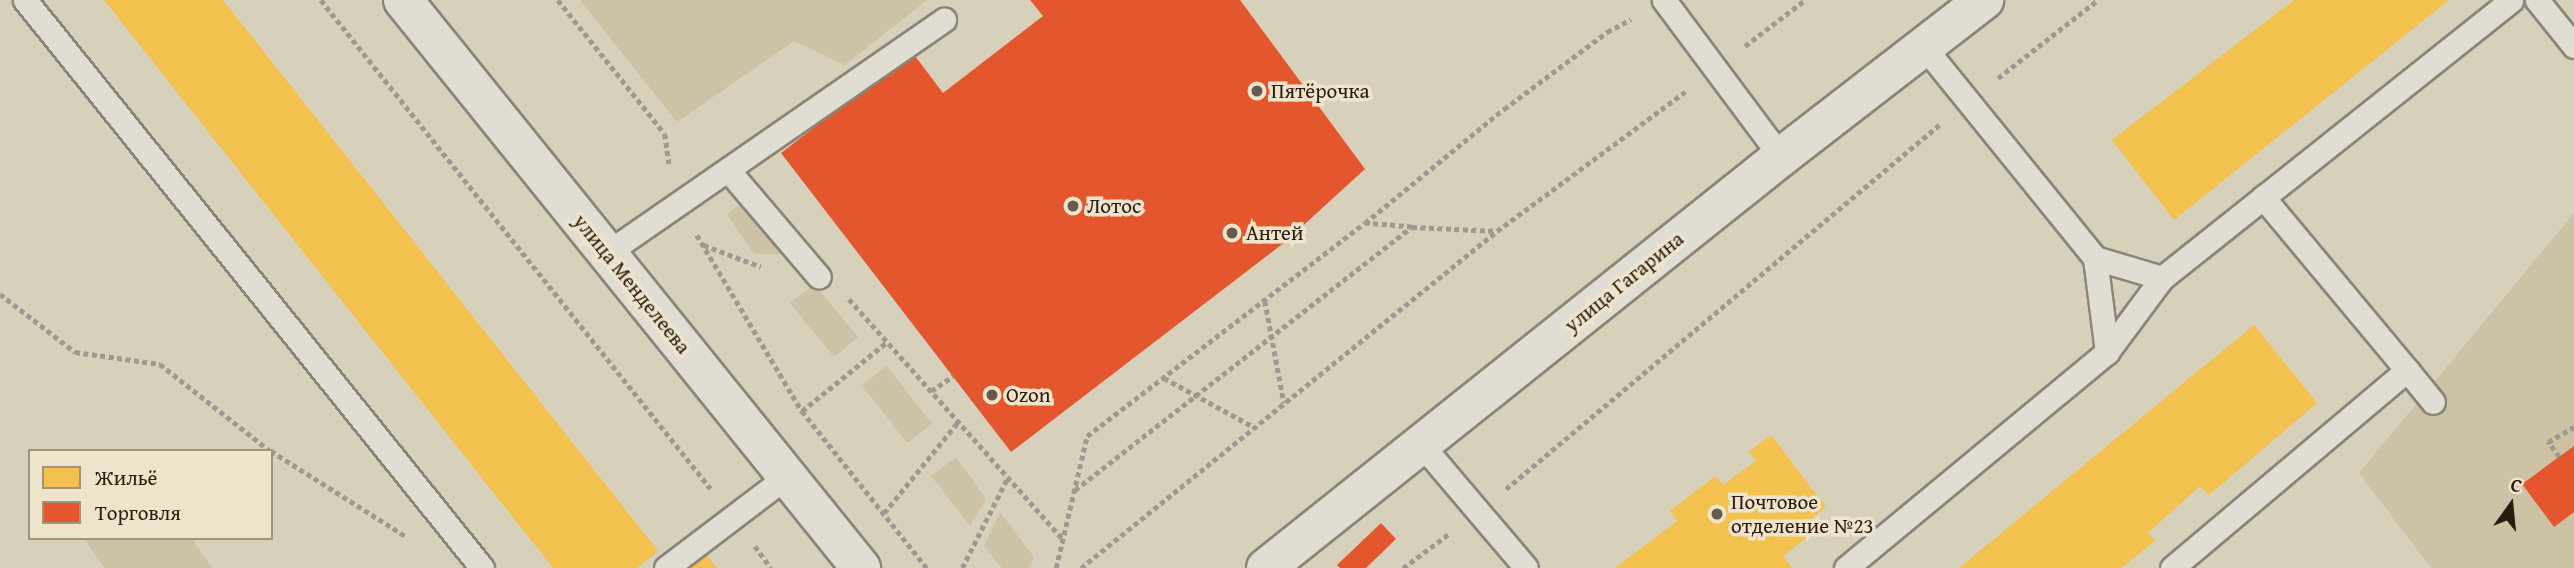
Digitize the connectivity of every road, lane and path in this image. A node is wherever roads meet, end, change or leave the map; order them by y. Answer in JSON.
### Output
{"nodes":[{"id":1,"x":25,"y":0,"type":"edge"},
{"id":2,"x":321,"y":0,"type":"edge"},
{"id":3,"x":403,"y":0,"type":"edge"},
{"id":4,"x":558,"y":0,"type":"edge"},
{"id":5,"x":1665,"y":0,"type":"edge"},
{"id":6,"x":1805,"y":0,"type":"edge"},
{"id":7,"x":1984,"y":0,"type":"edge"},
{"id":8,"x":2098,"y":0,"type":"edge"},
{"id":9,"x":2511,"y":0,"type":"edge"},
{"id":10,"x":2536,"y":0,"type":"edge"},
{"id":11,"x":944,"y":20,"type":"dead end"},
{"id":12,"x":2574,"y":46,"type":"edge"},
{"id":13,"x":1924,"y":47,"type":"junction"},
{"id":14,"x":1716,"y":69,"type":"junction"},
{"id":15,"x":1968,"y":101,"type":"junction"},
{"id":16,"x":1781,"y":157,"type":"junction"},
{"id":17,"x":728,"y":170,"type":"junction"},
{"id":18,"x":2263,"y":197,"type":"junction"},
{"id":19,"x":676,"y":206,"type":"junction"},
{"id":20,"x":1364,"y":223,"type":"junction"},
{"id":21,"x":1412,"y":227,"type":"junction"},
{"id":22,"x":1497,"y":231,"type":"junction"},
{"id":23,"x":704,"y":244,"type":"junction"},
{"id":24,"x":607,"y":253,"type":"junction"},
{"id":25,"x":2095,"y":258,"type":"junction"},
{"id":26,"x":819,"y":277,"type":"junction"},
{"id":27,"x":2162,"y":278,"type":"junction"},
{"id":28,"x":0,"y":294,"type":"edge"},
{"id":29,"x":1265,"y":300,"type":"junction"},
{"id":30,"x":1271,"y":337,"type":"junction"},
{"id":31,"x":887,"y":342,"type":"junction"},
{"id":32,"x":2107,"y":352,"type":"junction"},
{"id":33,"x":2407,"y":370,"type":"junction"},
{"id":34,"x":953,"y":376,"type":"dead end"},
{"id":35,"x":1164,"y":378,"type":"junction"},
{"id":36,"x":931,"y":391,"type":"junction"},
{"id":37,"x":1198,"y":394,"type":"junction"},
{"id":38,"x":2433,"y":402,"type":"dead end"},
{"id":39,"x":1284,"y":403,"type":"junction"},
{"id":40,"x":802,"y":411,"type":"junction"},
{"id":41,"x":958,"y":422,"type":"junction"},
{"id":42,"x":1254,"y":427,"type":"junction"},
{"id":43,"x":2574,"y":427,"type":"edge"},
{"id":44,"x":1421,"y":444,"type":"junction"},
{"id":45,"x":268,"y":449,"type":"edge"},
{"id":46,"x":273,"y":452,"type":"edge"},
{"id":47,"x":2559,"y":457,"type":"dead end"},
{"id":48,"x":787,"y":476,"type":"junction"},
{"id":49,"x":1007,"y":477,"type":"junction"},
{"id":50,"x":1074,"y":490,"type":"junction"},
{"id":51,"x":1478,"y":512,"type":"junction"},
{"id":52,"x":884,"y":513,"type":"junction"},
{"id":53,"x":733,"y":517,"type":"junction"},
{"id":54,"x":409,"y":539,"type":"dead end"},
{"id":55,"x":1062,"y":539,"type":"junction"},
{"id":56,"x":482,"y":568,"type":"edge"},
{"id":57,"x":666,"y":568,"type":"edge"},
{"id":58,"x":771,"y":568,"type":"edge"},
{"id":59,"x":861,"y":568,"type":"edge"},
{"id":60,"x":927,"y":568,"type":"edge"},
{"id":61,"x":962,"y":568,"type":"edge"},
{"id":62,"x":1056,"y":568,"type":"edge"},
{"id":63,"x":1082,"y":568,"type":"edge"},
{"id":64,"x":1266,"y":568,"type":"edge"},
{"id":65,"x":1403,"y":568,"type":"edge"},
{"id":66,"x":1526,"y":568,"type":"edge"},
{"id":67,"x":1846,"y":568,"type":"edge"},
{"id":68,"x":2172,"y":568,"type":"edge"}],
"edges":[{"from":1,"to":56,"type":"lane"},
{"from":2,"to":53,"type":"path"},
{"from":3,"to":24,"type":"main road","name":"улица Менделеева"},
{"from":4,"to":19,"type":"path"},
{"from":5,"to":14,"type":"lane"},
{"from":5,"to":20,"type":"path"},
{"from":6,"to":14,"type":"path"},
{"from":7,"to":13,"type":"main road","name":"улица Гагарина"},
{"from":8,"to":15,"type":"path"},
{"from":9,"to":18,"type":"lane"},
{"from":10,"to":12,"type":"lane"},
{"from":11,"to":17,"type":"lane"},
{"from":13,"to":15,"type":"lane"},
{"from":13,"to":16,"type":"main road","name":"улица Гагарина"},
{"from":14,"to":16,"type":"lane"},
{"from":14,"to":22,"type":"path"},
{"from":15,"to":25,"type":"lane"},
{"from":15,"to":51,"type":"path"},
{"from":16,"to":44,"type":"main road","name":"улица Гагарина"},
{"from":17,"to":19,"type":"lane"},
{"from":17,"to":26,"type":"lane"},
{"from":18,"to":27,"type":"lane"},
{"from":18,"to":33,"type":"lane"},
{"from":19,"to":23,"type":"path"},
{"from":19,"to":24,"type":"lane"},
{"from":20,"to":21,"type":"path"},
{"from":20,"to":29,"type":"path"},
{"from":21,"to":22,"type":"path"},
{"from":21,"to":30,"type":"path"},
{"from":22,"to":39,"type":"path"},
{"from":23,"to":26,"type":"path"},
{"from":23,"to":40,"type":"path"},
{"from":24,"to":48,"type":"main road","name":"улица Менделеева"},
{"from":25,"to":27,"type":"lane"},
{"from":25,"to":32,"type":"lane"},
{"from":26,"to":31,"type":"path"},
{"from":27,"to":32,"type":"lane"},
{"from":28,"to":45,"type":"path"},
{"from":29,"to":30,"type":"path"},
{"from":29,"to":35,"type":"path"},
{"from":30,"to":37,"type":"path"},
{"from":30,"to":39,"type":"path"},
{"from":31,"to":36,"type":"path"},
{"from":31,"to":40,"type":"path"},
{"from":32,"to":67,"type":"lane"},
{"from":33,"to":38,"type":"lane"},
{"from":33,"to":68,"type":"lane"},
{"from":34,"to":36,"type":"path"},
{"from":35,"to":37,"type":"path"},
{"from":35,"to":50,"type":"path"},
{"from":36,"to":41,"type":"path"},
{"from":37,"to":42,"type":"path"},
{"from":37,"to":50,"type":"path"},
{"from":39,"to":42,"type":"path"},
{"from":40,"to":52,"type":"path"},
{"from":41,"to":49,"type":"path"},
{"from":41,"to":52,"type":"path"},
{"from":42,"to":63,"type":"path"},
{"from":43,"to":47,"type":"path"},
{"from":44,"to":51,"type":"lane"},
{"from":44,"to":64,"type":"main road","name":"улица Гагарина"},
{"from":46,"to":54,"type":"path"},
{"from":48,"to":53,"type":"lane"},
{"from":48,"to":59,"type":"main road","name":"улица Менделеева"},
{"from":49,"to":55,"type":"path"},
{"from":49,"to":61,"type":"path"},
{"from":50,"to":55,"type":"path"},
{"from":51,"to":65,"type":"path"},
{"from":51,"to":66,"type":"lane"},
{"from":52,"to":60,"type":"path"},
{"from":53,"to":57,"type":"lane"},
{"from":53,"to":58,"type":"path"},
{"from":55,"to":62,"type":"path"}]}
